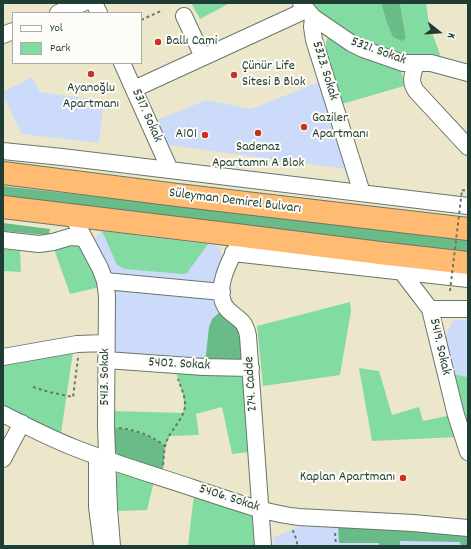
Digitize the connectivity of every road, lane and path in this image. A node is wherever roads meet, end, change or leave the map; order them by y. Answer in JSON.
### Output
{"nodes":[{"id":1,"x":83,"y":3,"type":"edge"},
{"id":2,"x":94,"y":3,"type":"edge"},
{"id":3,"x":163,"y":10,"type":"dead end"},
{"id":4,"x":307,"y":10,"type":"edge"},
{"id":5,"x":60,"y":12,"type":"edge"},
{"id":6,"x":98,"y":12,"type":"edge"},
{"id":7,"x":184,"y":16,"type":"dead end"},
{"id":8,"x":142,"y":20,"type":"edge"},
{"id":9,"x":203,"y":58,"type":"junction"},
{"id":10,"x":416,"y":63,"type":"junction"},
{"id":11,"x":122,"y":64,"type":"edge"},
{"id":12,"x":468,"y":73,"type":"edge"},
{"id":13,"x":134,"y":89,"type":"junction"},
{"id":14,"x":468,"y":147,"type":"edge"},
{"id":15,"x":3,"y":151,"type":"edge"},
{"id":16,"x":170,"y":170,"type":"junction"},
{"id":17,"x":3,"y":173,"type":"edge"},
{"id":18,"x":468,"y":190,"type":"edge"},
{"id":19,"x":362,"y":194,"type":"junction"},
{"id":20,"x":468,"y":206,"type":"edge"},
{"id":21,"x":3,"y":208,"type":"edge"},
{"id":22,"x":72,"y":215,"type":"junction"},
{"id":23,"x":468,"y":229,"type":"edge"},
{"id":24,"x":84,"y":238,"type":"junction"},
{"id":25,"x":3,"y":240,"type":"edge"},
{"id":26,"x":238,"y":244,"type":"junction"},
{"id":27,"x":388,"y":254,"type":"junction"},
{"id":28,"x":468,"y":262,"type":"edge"},
{"id":29,"x":402,"y":272,"type":"junction"},
{"id":30,"x":468,"y":279,"type":"edge"},
{"id":31,"x":105,"y":281,"type":"junction"},
{"id":32,"x":450,"y":291,"type":"dead end"},
{"id":33,"x":222,"y":292,"type":"junction"},
{"id":34,"x":430,"y":309,"type":"junction"},
{"id":35,"x":468,"y":309,"type":"edge"},
{"id":36,"x":106,"y":342,"type":"junction"},
{"id":37,"x":3,"y":357,"type":"edge"},
{"id":38,"x":78,"y":358,"type":"dead end"},
{"id":39,"x":106,"y":360,"type":"junction"},
{"id":40,"x":174,"y":366,"type":"junction"},
{"id":41,"x":251,"y":368,"type":"junction"},
{"id":42,"x":33,"y":387,"type":"dead end"},
{"id":43,"x":3,"y":414,"type":"edge"},
{"id":44,"x":22,"y":424,"type":"junction"},
{"id":45,"x":106,"y":426,"type":"junction"},
{"id":46,"x":165,"y":446,"type":"junction"},
{"id":47,"x":468,"y":452,"type":"edge"},
{"id":48,"x":102,"y":458,"type":"junction"},
{"id":49,"x":3,"y":459,"type":"edge"},
{"id":50,"x":162,"y":478,"type":"junction"},
{"id":51,"x":260,"y":510,"type":"junction"},
{"id":52,"x":468,"y":528,"type":"edge"},
{"id":53,"x":102,"y":546,"type":"edge"},
{"id":54,"x":112,"y":546,"type":"edge"},
{"id":55,"x":263,"y":546,"type":"edge"}],
"edges":[{"from":1,"to":5,"type":"street"},
{"from":2,"to":6,"type":"street"},
{"from":3,"to":8,"type":"path"},
{"from":4,"to":9,"type":"street"},
{"from":4,"to":10,"type":"street","name":"5321. Sokak"},
{"from":4,"to":19,"type":"street","name":"5323. Sokak"},
{"from":7,"to":9,"type":"street"},
{"from":9,"to":13,"type":"street"},
{"from":10,"to":12,"type":"street","name":"5321. Sokak"},
{"from":10,"to":14,"type":"street"},
{"from":11,"to":13,"type":"street","name":"5317. Sokak"},
{"from":13,"to":16,"type":"street","name":"5317. Sokak"},
{"from":15,"to":16,"type":"street"},
{"from":16,"to":19,"type":"street"},
{"from":17,"to":23,"type":"highway","name":"Süleyman Demirel Bulvarı"},
{"from":18,"to":32,"type":"path","bridge":true},
{"from":19,"to":20,"type":"street"},
{"from":21,"to":22,"type":"highway"},
{"from":22,"to":24,"type":"street","name":"5413. Sokak"},
{"from":22,"to":26,"type":"highway"},
{"from":24,"to":25,"type":"street"},
{"from":24,"to":31,"type":"street","name":"5413. Sokak"},
{"from":26,"to":27,"type":"highway"},
{"from":26,"to":29,"type":"street"},
{"from":26,"to":33,"type":"street","name":"274. Cadde"},
{"from":27,"to":28,"type":"highway"},
{"from":27,"to":29,"type":"street","name":"5419. Sokak"},
{"from":29,"to":30,"type":"street"},
{"from":29,"to":34,"type":"street","name":"5419. Sokak"},
{"from":31,"to":33,"type":"street"},
{"from":31,"to":36,"type":"street","name":"5413. Sokak"},
{"from":33,"to":41,"type":"street","name":"274. Cadde"},
{"from":34,"to":35,"type":"street"},
{"from":34,"to":47,"type":"street","name":"5419. Sokak"},
{"from":36,"to":37,"type":"street"},
{"from":36,"to":39,"type":"street","name":"5413. Sokak"},
{"from":38,"to":42,"type":"path"},
{"from":39,"to":40,"type":"street","name":"5402. Sokak"},
{"from":39,"to":45,"type":"street","name":"5413. Sokak"},
{"from":40,"to":41,"type":"street","name":"5402. Sokak"},
{"from":40,"to":46,"type":"path"},
{"from":41,"to":51,"type":"street","name":"274. Cadde"},
{"from":43,"to":44,"type":"street","name":"5406. Sokak"},
{"from":44,"to":48,"type":"street","name":"5406. Sokak"},
{"from":44,"to":49,"type":"street"},
{"from":45,"to":46,"type":"path"},
{"from":45,"to":48,"type":"street","name":"5413. Sokak"},
{"from":46,"to":50,"type":"path"},
{"from":48,"to":50,"type":"street","name":"5406. Sokak"},
{"from":48,"to":53,"type":"street"},
{"from":48,"to":54,"type":"street","name":"5413. Sokak"},
{"from":50,"to":51,"type":"street","name":"5406. Sokak"},
{"from":51,"to":52,"type":"street","name":"5406. Sokak"},
{"from":51,"to":55,"type":"street","name":"274. Cadde"}]}
